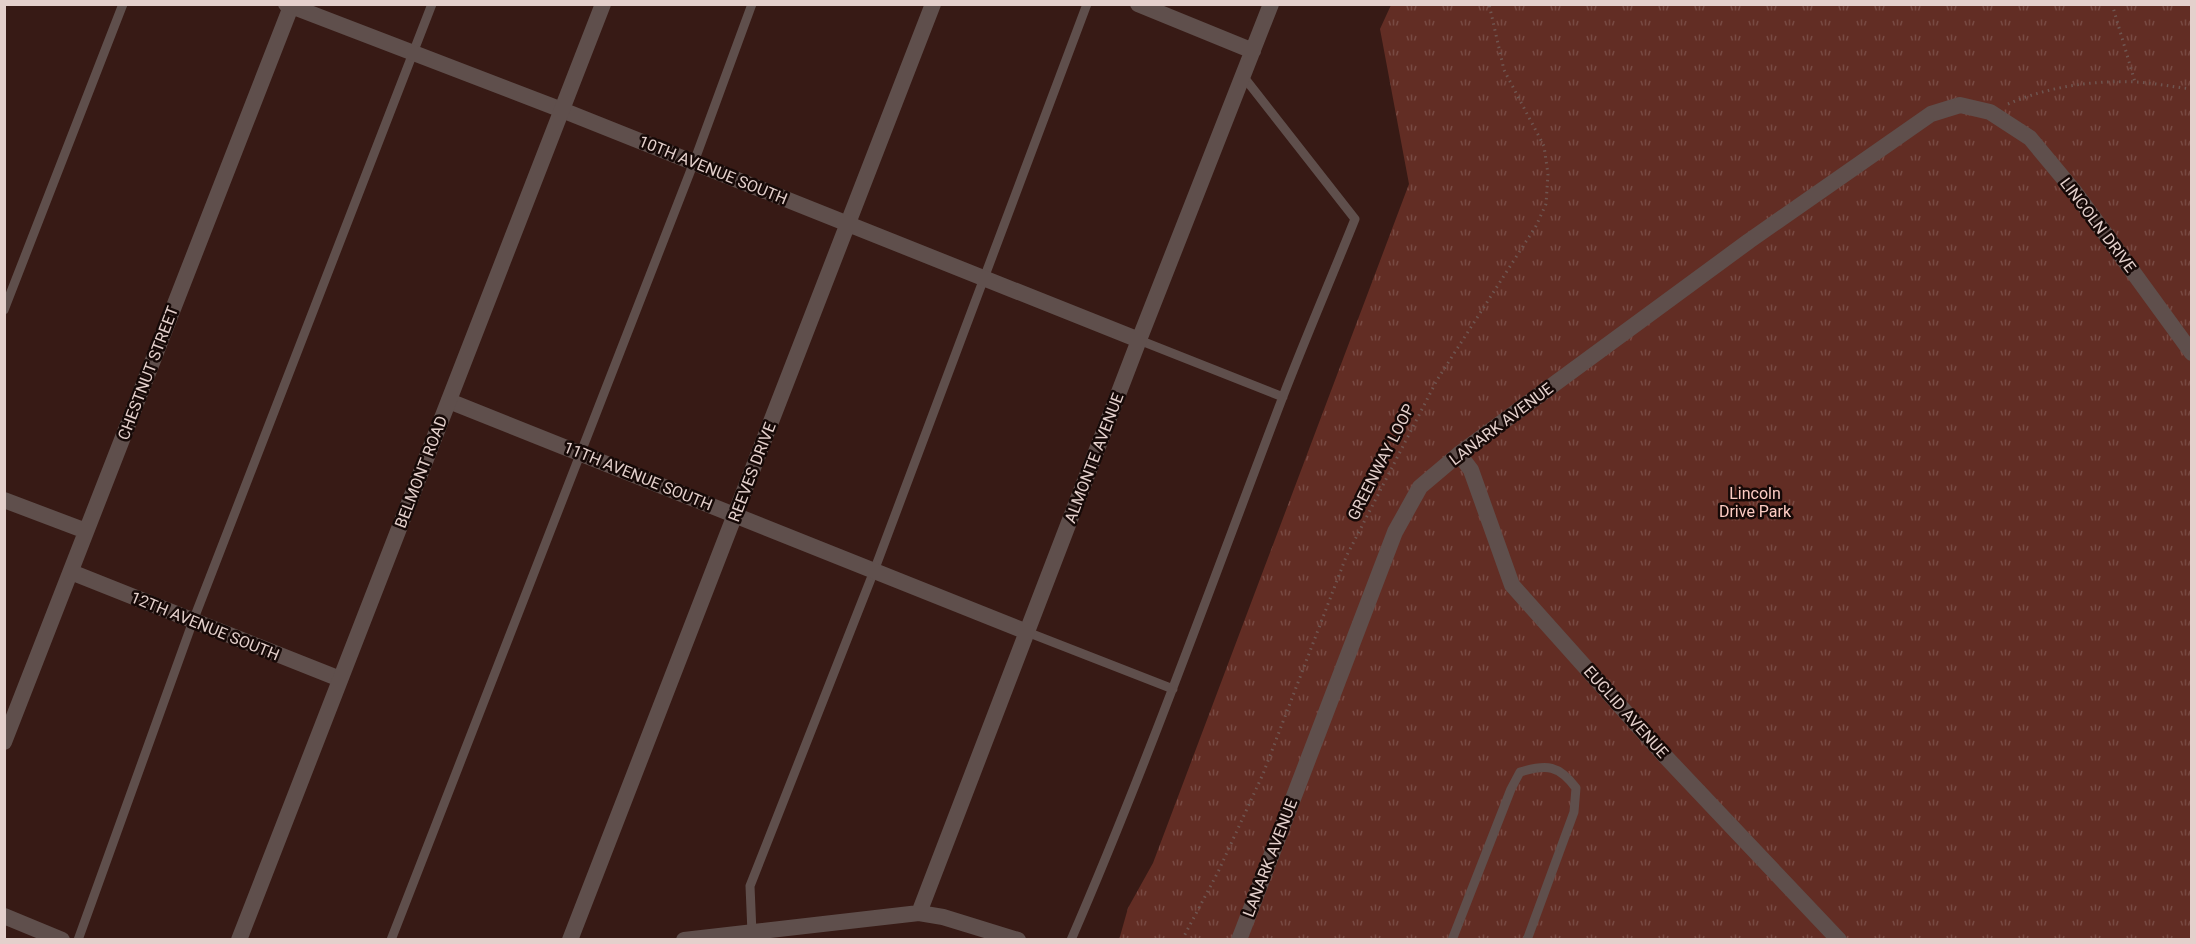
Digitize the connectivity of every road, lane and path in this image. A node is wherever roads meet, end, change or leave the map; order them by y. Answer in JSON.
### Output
{"nodes":[{"id":1,"x":123,"y":4,"type":"edge"},
{"id":2,"x":432,"y":4,"type":"edge"},
{"id":3,"x":603,"y":4,"type":"edge"},
{"id":4,"x":752,"y":4,"type":"edge"},
{"id":5,"x":933,"y":4,"type":"edge"},
{"id":6,"x":1088,"y":4,"type":"edge"},
{"id":7,"x":1138,"y":4,"type":"edge"},
{"id":8,"x":1271,"y":4,"type":"edge"},
{"id":9,"x":1489,"y":4,"type":"edge"},
{"id":10,"x":2112,"y":4,"type":"edge"},
{"id":11,"x":290,"y":5,"type":"edge"},
{"id":12,"x":1252,"y":51,"type":"junction"},
{"id":13,"x":413,"y":53,"type":"junction"},
{"id":14,"x":1243,"y":75,"type":"junction"},
{"id":15,"x":2135,"y":82,"type":"junction"},
{"id":16,"x":2192,"y":89,"type":"edge"},
{"id":17,"x":562,"y":110,"type":"junction"},
{"id":18,"x":1990,"y":112,"type":"junction"},
{"id":19,"x":694,"y":162,"type":"junction"},
{"id":20,"x":848,"y":223,"type":"junction"},
{"id":21,"x":984,"y":277,"type":"junction"},
{"id":22,"x":4,"y":310,"type":"edge"},
{"id":23,"x":1139,"y":340,"type":"junction"},
{"id":24,"x":2192,"y":353,"type":"edge"},
{"id":25,"x":1283,"y":397,"type":"junction"},
{"id":26,"x":449,"y":401,"type":"junction"},
{"id":27,"x":581,"y":454,"type":"junction"},
{"id":28,"x":1459,"y":454,"type":"junction"},
{"id":29,"x":4,"y":500,"type":"edge"},
{"id":30,"x":735,"y":515,"type":"junction"},
{"id":31,"x":86,"y":531,"type":"junction"},
{"id":32,"x":874,"y":571,"type":"junction"},
{"id":33,"x":70,"y":573,"type":"junction"},
{"id":34,"x":193,"y":621,"type":"junction"},
{"id":35,"x":1027,"y":632,"type":"junction"},
{"id":36,"x":340,"y":679,"type":"junction"},
{"id":37,"x":1173,"y":689,"type":"junction"},
{"id":38,"x":4,"y":742,"type":"edge"},
{"id":39,"x":919,"y":913,"type":"junction"},
{"id":40,"x":4,"y":916,"type":"edge"},
{"id":41,"x":752,"y":933,"type":"junction"},
{"id":42,"x":62,"y":939,"type":"edge"},
{"id":43,"x":78,"y":939,"type":"edge"},
{"id":44,"x":239,"y":939,"type":"edge"},
{"id":45,"x":391,"y":939,"type":"edge"},
{"id":46,"x":570,"y":939,"type":"edge"},
{"id":47,"x":684,"y":939,"type":"edge"},
{"id":48,"x":1018,"y":939,"type":"edge"},
{"id":49,"x":1071,"y":939,"type":"edge"},
{"id":50,"x":1182,"y":939,"type":"edge"},
{"id":51,"x":1239,"y":939,"type":"edge"},
{"id":52,"x":1452,"y":939,"type":"edge"},
{"id":53,"x":1527,"y":939,"type":"edge"},
{"id":54,"x":1839,"y":939,"type":"edge"}],
"edges":[{"from":1,"to":22,"type":"lane"},
{"from":2,"to":13,"type":"lane"},
{"from":3,"to":17,"type":"street","name":"BELMONT ROAD"},
{"from":4,"to":19,"type":"lane"},
{"from":5,"to":20,"type":"street","name":"REEVES DRIVE"},
{"from":6,"to":21,"type":"lane"},
{"from":7,"to":12,"type":"street"},
{"from":8,"to":12,"type":"street","name":"ALMONTE AVENUE"},
{"from":9,"to":50,"type":"path","name":"GREENWAY LOOP"},
{"from":10,"to":15,"type":"path"},
{"from":11,"to":13,"type":"street","name":"10TH AVENUE SOUTH"},
{"from":11,"to":31,"type":"street","name":"CHESTNUT STREET"},
{"from":12,"to":14,"type":"street","name":"ALMONTE AVENUE"},
{"from":13,"to":17,"type":"street","name":"10TH AVENUE SOUTH"},
{"from":13,"to":34,"type":"lane"},
{"from":14,"to":23,"type":"street","name":"ALMONTE AVENUE"},
{"from":14,"to":25,"type":"lane"},
{"from":15,"to":16,"type":"path"},
{"from":15,"to":18,"type":"path"},
{"from":17,"to":19,"type":"street","name":"10TH AVENUE SOUTH"},
{"from":17,"to":26,"type":"street","name":"BELMONT ROAD"},
{"from":18,"to":24,"type":"street","name":"LINCOLN DRIVE"},
{"from":18,"to":28,"type":"street","name":"LANARK AVENUE"},
{"from":19,"to":20,"type":"street","name":"10TH AVENUE SOUTH"},
{"from":19,"to":27,"type":"lane"},
{"from":20,"to":21,"type":"street","name":"10TH AVENUE SOUTH"},
{"from":20,"to":30,"type":"street","name":"REEVES DRIVE"},
{"from":21,"to":23,"type":"street","name":"10TH AVENUE SOUTH"},
{"from":21,"to":32,"type":"lane"},
{"from":23,"to":25,"type":"lane"},
{"from":23,"to":35,"type":"street","name":"ALMONTE AVENUE"},
{"from":25,"to":37,"type":"lane"},
{"from":26,"to":27,"type":"street","name":"11TH AVENUE SOUTH"},
{"from":26,"to":36,"type":"street","name":"BELMONT ROAD"},
{"from":27,"to":30,"type":"street","name":"11TH AVENUE SOUTH"},
{"from":27,"to":45,"type":"lane"},
{"from":28,"to":51,"type":"street","name":"LANARK AVENUE"},
{"from":28,"to":54,"type":"street","name":"EUCLID AVENUE"},
{"from":29,"to":31,"type":"street"},
{"from":30,"to":32,"type":"street","name":"11TH AVENUE SOUTH"},
{"from":30,"to":46,"type":"street","name":"REEVES DRIVE"},
{"from":31,"to":33,"type":"street","name":"CHESTNUT STREET"},
{"from":32,"to":35,"type":"street","name":"11TH AVENUE SOUTH"},
{"from":32,"to":41,"type":"lane"},
{"from":33,"to":34,"type":"street","name":"12TH AVENUE SOUTH"},
{"from":33,"to":38,"type":"street","name":"CHESTNUT STREET"},
{"from":34,"to":36,"type":"street","name":"12TH AVENUE SOUTH"},
{"from":34,"to":43,"type":"lane"},
{"from":35,"to":37,"type":"lane"},
{"from":35,"to":39,"type":"street","name":"ALMONTE AVENUE"},
{"from":36,"to":44,"type":"street","name":"BELMONT ROAD"},
{"from":37,"to":49,"type":"lane"},
{"from":39,"to":41,"type":"street"},
{"from":39,"to":48,"type":"street"},
{"from":40,"to":42,"type":"street"},
{"from":41,"to":47,"type":"street"},
{"from":52,"to":53,"type":"lane"}]}
